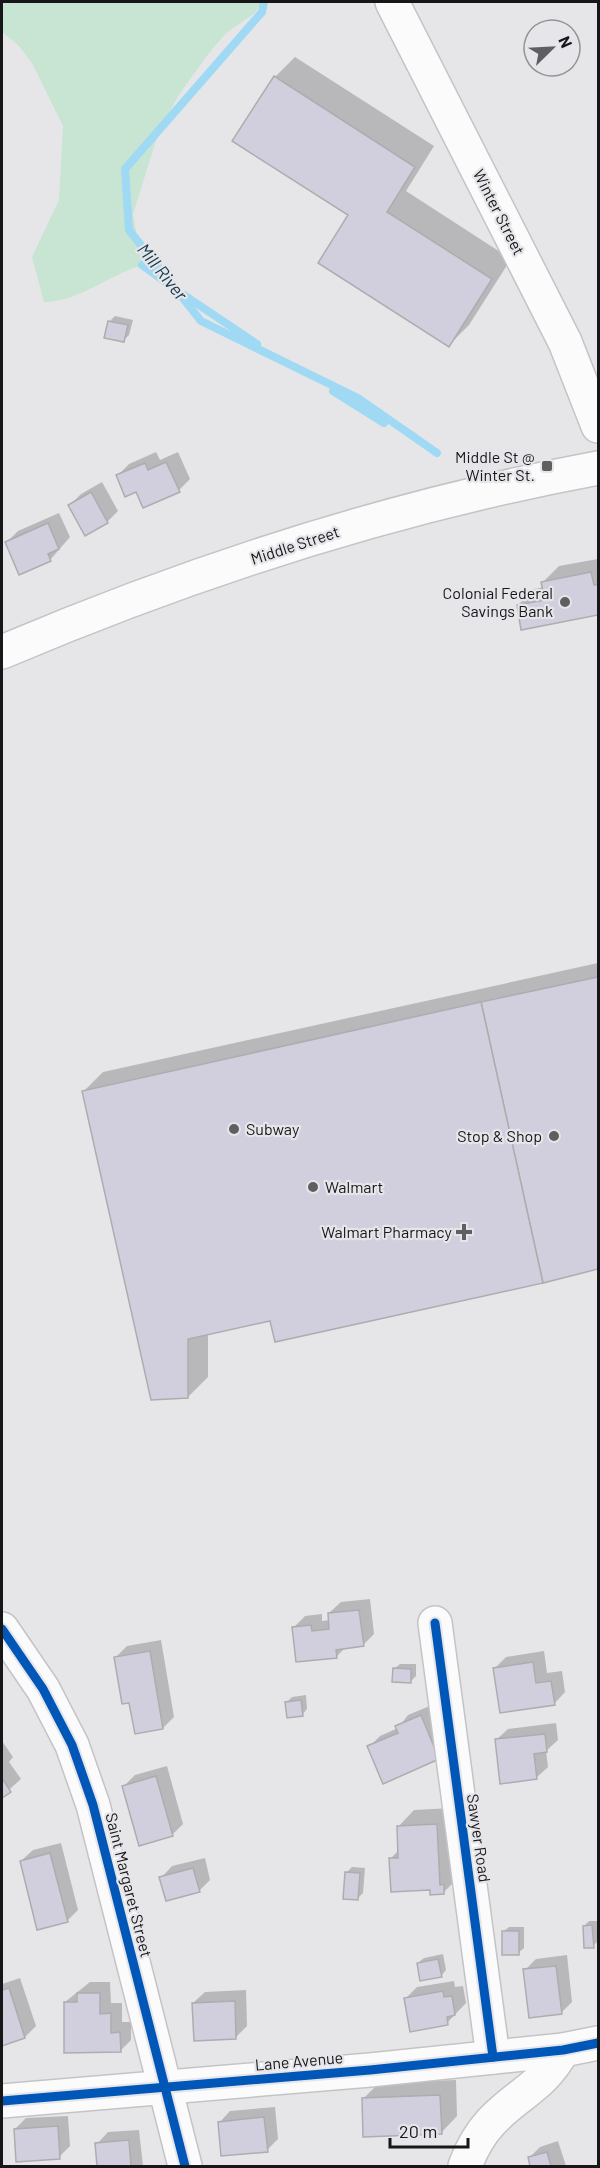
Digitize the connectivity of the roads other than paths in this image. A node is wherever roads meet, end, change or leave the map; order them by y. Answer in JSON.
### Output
{"nodes":[{"id":1,"x":392,"y":2,"type":"edge"},
{"id":2,"x":598,"y":426,"type":"edge"},
{"id":3,"x":598,"y":468,"type":"edge"},
{"id":4,"x":2,"y":652,"type":"edge"},
{"id":5,"x":435,"y":1623,"type":"dead end"},
{"id":6,"x":2,"y":1629,"type":"edge"},
{"id":7,"x":598,"y":2043,"type":"edge"},
{"id":8,"x":563,"y":2050,"type":"junction"},
{"id":9,"x":493,"y":2057,"type":"junction"},
{"id":10,"x":165,"y":2088,"type":"junction"},
{"id":11,"x":2,"y":2101,"type":"edge"},
{"id":12,"x":185,"y":2166,"type":"edge"},
{"id":13,"x":465,"y":2166,"type":"edge"}],
"edges":[{"from":1,"to":2,"type":"street","name":"Winter Street"},
{"from":3,"to":4,"type":"street","name":"Middle Street"},
{"from":5,"to":9,"type":"street","name":"Sawyer Road"},
{"from":6,"to":10,"type":"street","name":"Saint Margaret Street"},
{"from":7,"to":8,"type":"street","name":"Lane Avenue"},
{"from":8,"to":9,"type":"street","name":"Lane Avenue"},
{"from":8,"to":13,"type":"street"},
{"from":9,"to":10,"type":"street","name":"Lane Avenue"},
{"from":10,"to":11,"type":"street","name":"Lane Avenue"},
{"from":10,"to":12,"type":"street","name":"Saint Margaret Street"}]}
